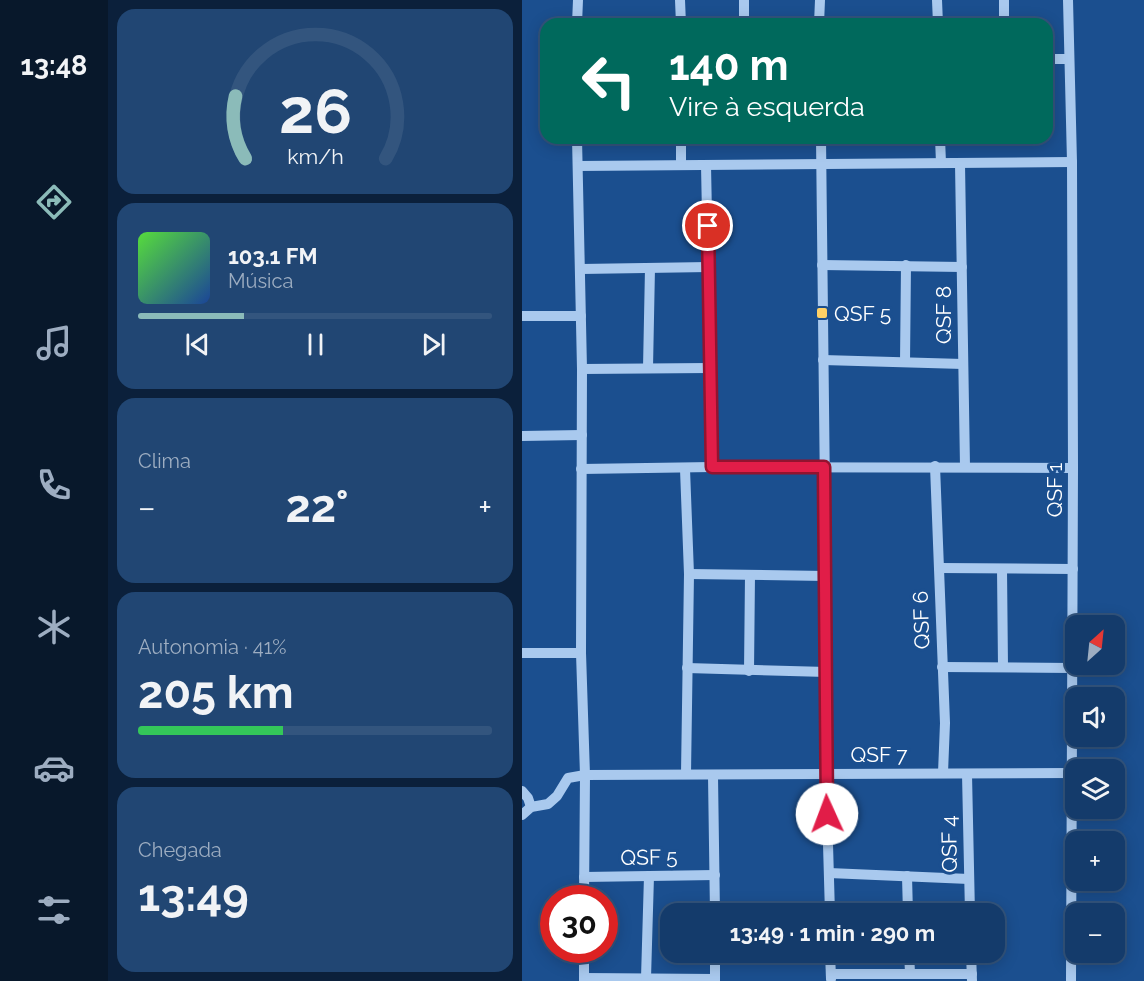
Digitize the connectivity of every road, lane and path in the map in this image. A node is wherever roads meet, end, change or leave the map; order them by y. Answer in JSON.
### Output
{"nodes":[{"id":1,"x":578,"y":0,"type":"edge"},
{"id":2,"x":680,"y":0,"type":"edge"},
{"id":3,"x":744,"y":0,"type":"edge"},
{"id":4,"x":820,"y":0,"type":"edge"},
{"id":5,"x":937,"y":0,"type":"edge"},
{"id":6,"x":1004,"y":0,"type":"edge"},
{"id":7,"x":1068,"y":0,"type":"edge"},
{"id":8,"x":577,"y":18,"type":"edge"},
{"id":9,"x":681,"y":18,"type":"edge"},
{"id":10,"x":744,"y":18,"type":"edge"},
{"id":11,"x":819,"y":18,"type":"edge"},
{"id":12,"x":938,"y":18,"type":"edge"},
{"id":13,"x":1005,"y":18,"type":"edge"},
{"id":14,"x":1053,"y":59,"type":"edge"},
{"id":15,"x":1069,"y":59,"type":"junction"},
{"id":16,"x":577,"y":144,"type":"edge"},
{"id":17,"x":681,"y":144,"type":"edge"},
{"id":18,"x":821,"y":144,"type":"edge"},
{"id":19,"x":940,"y":144,"type":"edge"},
{"id":20,"x":1072,"y":162,"type":"junction"},
{"id":21,"x":823,"y":163,"type":"junction"},
{"id":22,"x":941,"y":163,"type":"junction"},
{"id":23,"x":681,"y":164,"type":"junction"},
{"id":24,"x":960,"y":164,"type":"junction"},
{"id":25,"x":706,"y":165,"type":"junction"},
{"id":26,"x":578,"y":166,"type":"junction"},
{"id":27,"x":822,"y":265,"type":"junction"},
{"id":28,"x":906,"y":265,"type":"junction"},
{"id":29,"x":709,"y":267,"type":"junction"},
{"id":30,"x":962,"y":267,"type":"junction"},
{"id":31,"x":650,"y":268,"type":"junction"},
{"id":32,"x":581,"y":269,"type":"junction"},
{"id":33,"x":522,"y":316,"type":"edge"},
{"id":34,"x":581,"y":316,"type":"junction"},
{"id":35,"x":823,"y":360,"type":"junction"},
{"id":36,"x":904,"y":362,"type":"junction"},
{"id":37,"x":963,"y":364,"type":"junction"},
{"id":38,"x":648,"y":368,"type":"junction"},
{"id":39,"x":709,"y":368,"type":"junction"},
{"id":40,"x":582,"y":369,"type":"junction"},
{"id":41,"x":582,"y":435,"type":"junction"},
{"id":42,"x":522,"y":436,"type":"edge"},
{"id":43,"x":935,"y":466,"type":"junction"},
{"id":44,"x":965,"y":466,"type":"junction"},
{"id":45,"x":712,"y":467,"type":"junction"},
{"id":46,"x":824,"y":467,"type":"junction"},
{"id":47,"x":1074,"y":468,"type":"junction"},
{"id":48,"x":581,"y":469,"type":"junction"},
{"id":49,"x":685,"y":469,"type":"junction"},
{"id":50,"x":939,"y":568,"type":"junction"},
{"id":51,"x":1002,"y":569,"type":"junction"},
{"id":52,"x":1073,"y":570,"type":"junction"},
{"id":53,"x":688,"y":574,"type":"junction"},
{"id":54,"x":750,"y":575,"type":"junction"},
{"id":55,"x":825,"y":576,"type":"junction"},
{"id":56,"x":1073,"y":615,"type":"edge"},
{"id":57,"x":522,"y":653,"type":"edge"},
{"id":58,"x":581,"y":653,"type":"junction"},
{"id":59,"x":942,"y":667,"type":"junction"},
{"id":60,"x":1003,"y":667,"type":"junction"},
{"id":61,"x":687,"y":668,"type":"junction"},
{"id":62,"x":1065,"y":668,"type":"edge"},
{"id":63,"x":749,"y":671,"type":"junction"},
{"id":64,"x":827,"y":672,"type":"junction"},
{"id":65,"x":1072,"y":675,"type":"edge"},
{"id":66,"x":1072,"y":759,"type":"edge"},
{"id":67,"x":943,"y":773,"type":"junction"},
{"id":68,"x":1065,"y":773,"type":"edge"},
{"id":69,"x":686,"y":774,"type":"junction"},
{"id":70,"x":826,"y":774,"type":"junction"},
{"id":71,"x":967,"y":774,"type":"junction"},
{"id":72,"x":585,"y":775,"type":"junction"},
{"id":73,"x":713,"y":776,"type":"junction"},
{"id":74,"x":522,"y":791,"type":"edge"},
{"id":75,"x":531,"y":807,"type":"junction"},
{"id":76,"x":522,"y":815,"type":"edge"},
{"id":77,"x":1072,"y":819,"type":"edge"},
{"id":78,"x":829,"y":873,"type":"junction"},
{"id":79,"x":715,"y":875,"type":"junction"},
{"id":80,"x":649,"y":876,"type":"junction"},
{"id":81,"x":907,"y":876,"type":"junction"},
{"id":82,"x":584,"y":877,"type":"junction"},
{"id":83,"x":969,"y":879,"type":"junction"},
{"id":84,"x":584,"y":885,"type":"edge"},
{"id":85,"x":715,"y":903,"type":"edge"},
{"id":86,"x":830,"y":903,"type":"edge"},
{"id":87,"x":908,"y":903,"type":"edge"},
{"id":88,"x":970,"y":903,"type":"edge"},
{"id":89,"x":584,"y":963,"type":"edge"},
{"id":90,"x":715,"y":963,"type":"edge"},
{"id":91,"x":830,"y":963,"type":"edge"},
{"id":92,"x":910,"y":963,"type":"edge"},
{"id":93,"x":910,"y":973,"type":"junction"},
{"id":94,"x":972,"y":977,"type":"edge"},
{"id":95,"x":646,"y":978,"type":"junction"},
{"id":96,"x":831,"y":978,"type":"edge"},
{"id":97,"x":584,"y":980,"type":"edge"},
{"id":98,"x":715,"y":980,"type":"edge"},
{"id":99,"x":1071,"y":981,"type":"edge"}],
"edges":[{"from":1,"to":8,"type":"street"},
{"from":2,"to":9,"type":"street"},
{"from":3,"to":10,"type":"street"},
{"from":4,"to":11,"type":"street"},
{"from":5,"to":12,"type":"street"},
{"from":6,"to":13,"type":"street"},
{"from":7,"to":15,"type":"street","name":"QSF 1"},
{"from":14,"to":15,"type":"street"},
{"from":15,"to":20,"type":"street","name":"QSF 1"},
{"from":16,"to":26,"type":"street"},
{"from":17,"to":23,"type":"street"},
{"from":18,"to":21,"type":"street"},
{"from":19,"to":22,"type":"street"},
{"from":20,"to":24,"type":"street"},
{"from":20,"to":47,"type":"street","name":"QSF 1"},
{"from":21,"to":22,"type":"street"},
{"from":21,"to":25,"type":"street"},
{"from":21,"to":27,"type":"street"},
{"from":22,"to":24,"type":"street"},
{"from":23,"to":25,"type":"street"},
{"from":23,"to":26,"type":"street"},
{"from":24,"to":30,"type":"street","name":"QSF 8"},
{"from":25,"to":29,"type":"street"},
{"from":26,"to":32,"type":"street"},
{"from":27,"to":28,"type":"street"},
{"from":27,"to":35,"type":"street"},
{"from":28,"to":30,"type":"street"},
{"from":28,"to":36,"type":"street"},
{"from":29,"to":31,"type":"street"},
{"from":29,"to":39,"type":"street"},
{"from":30,"to":37,"type":"street","name":"QSF 8"},
{"from":31,"to":32,"type":"street"},
{"from":31,"to":38,"type":"street"},
{"from":32,"to":34,"type":"street"},
{"from":33,"to":34,"type":"street"},
{"from":34,"to":40,"type":"street"},
{"from":35,"to":36,"type":"street"},
{"from":35,"to":46,"type":"street"},
{"from":36,"to":37,"type":"street"},
{"from":37,"to":44,"type":"street","name":"QSF 8"},
{"from":38,"to":39,"type":"street"},
{"from":38,"to":40,"type":"street"},
{"from":39,"to":45,"type":"street"},
{"from":40,"to":41,"type":"street"},
{"from":41,"to":42,"type":"street"},
{"from":41,"to":48,"type":"street"},
{"from":43,"to":44,"type":"street"},
{"from":43,"to":46,"type":"street"},
{"from":43,"to":50,"type":"street","name":"QSF 6"},
{"from":44,"to":47,"type":"street"},
{"from":45,"to":46,"type":"street"},
{"from":45,"to":49,"type":"street"},
{"from":46,"to":55,"type":"street"},
{"from":47,"to":52,"type":"street","name":"QSF 1"},
{"from":48,"to":49,"type":"street"},
{"from":48,"to":58,"type":"street"},
{"from":49,"to":53,"type":"street"},
{"from":50,"to":51,"type":"street"},
{"from":50,"to":59,"type":"street","name":"QSF 6"},
{"from":51,"to":52,"type":"street"},
{"from":51,"to":60,"type":"street"},
{"from":52,"to":56,"type":"street","name":"QSF 1"},
{"from":53,"to":54,"type":"street"},
{"from":53,"to":61,"type":"street"},
{"from":54,"to":55,"type":"street"},
{"from":54,"to":63,"type":"street"},
{"from":55,"to":64,"type":"street"},
{"from":57,"to":58,"type":"street"},
{"from":58,"to":72,"type":"street"},
{"from":59,"to":60,"type":"street"},
{"from":59,"to":67,"type":"street","name":"QSF 6"},
{"from":60,"to":62,"type":"street"},
{"from":61,"to":63,"type":"street"},
{"from":61,"to":69,"type":"street"},
{"from":63,"to":64,"type":"street"},
{"from":64,"to":70,"type":"street"},
{"from":65,"to":66,"type":"street","name":"QSF 1"},
{"from":67,"to":70,"type":"street","name":"QSF 7"},
{"from":67,"to":71,"type":"street","name":"QSF 7"},
{"from":68,"to":71,"type":"street","name":"QSF 7"},
{"from":69,"to":72,"type":"street","name":"QSF 7"},
{"from":69,"to":73,"type":"street","name":"QSF 7"},
{"from":70,"to":73,"type":"street","name":"QSF 7"},
{"from":70,"to":78,"type":"street"},
{"from":71,"to":83,"type":"street","name":"QSF 4"},
{"from":72,"to":75,"type":"street"},
{"from":72,"to":82,"type":"street"},
{"from":73,"to":79,"type":"street"},
{"from":74,"to":75,"type":"street"},
{"from":75,"to":76,"type":"street"},
{"from":77,"to":99,"type":"street","name":"QSF 1"},
{"from":78,"to":81,"type":"street"},
{"from":78,"to":86,"type":"street"},
{"from":79,"to":80,"type":"street","name":"QSF 5"},
{"from":79,"to":85,"type":"street"},
{"from":80,"to":82,"type":"street","name":"QSF 5"},
{"from":80,"to":95,"type":"street"},
{"from":81,"to":83,"type":"street"},
{"from":81,"to":87,"type":"street"},
{"from":82,"to":84,"type":"street"},
{"from":83,"to":88,"type":"street","name":"QSF 4"},
{"from":89,"to":97,"type":"street"},
{"from":90,"to":98,"type":"street"},
{"from":91,"to":96,"type":"street"},
{"from":92,"to":93,"type":"street"},
{"from":93,"to":94,"type":"street"},
{"from":93,"to":96,"type":"street"},
{"from":95,"to":97,"type":"street"},
{"from":95,"to":98,"type":"street"}]}
